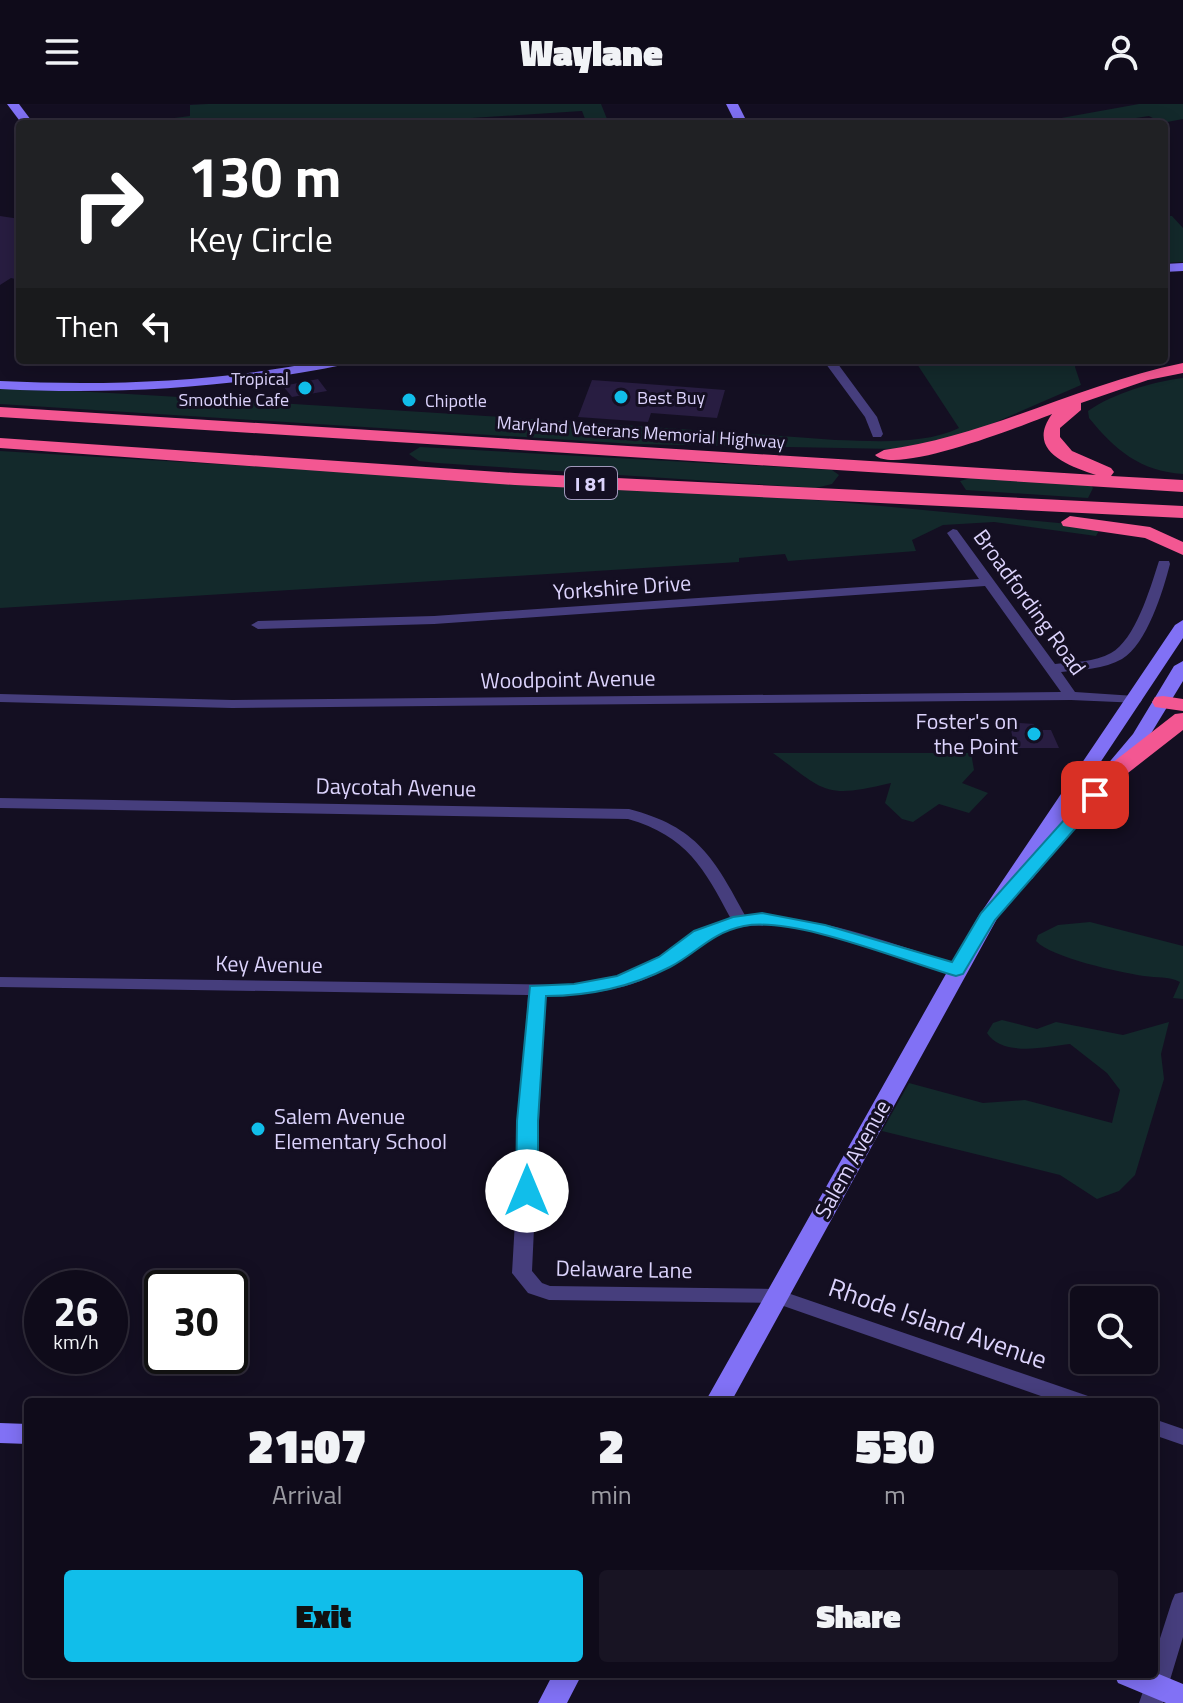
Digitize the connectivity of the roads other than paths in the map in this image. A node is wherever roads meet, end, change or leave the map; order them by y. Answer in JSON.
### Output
{"nodes":[{"id":1,"x":324,"y":364,"type":"edge"},
{"id":2,"x":832,"y":364,"type":"edge"},
{"id":3,"x":1183,"y":368,"type":"edge"},
{"id":4,"x":1183,"y":375,"type":"edge"},
{"id":5,"x":4,"y":385,"type":"edge"},
{"id":6,"x":0,"y":412,"type":"edge"},
{"id":7,"x":877,"y":434,"type":"dead end"},
{"id":8,"x":0,"y":443,"type":"edge"},
{"id":9,"x":642,"y":452,"type":"junction"},
{"id":10,"x":1183,"y":484,"type":"edge"},
{"id":11,"x":777,"y":492,"type":"junction"},
{"id":12,"x":1183,"y":512,"type":"edge"},
{"id":13,"x":953,"y":533,"type":"dead end"},
{"id":14,"x":1183,"y":549,"type":"edge"},
{"id":15,"x":1164,"y":564,"type":"dead end"},
{"id":16,"x":988,"y":582,"type":"junction"},
{"id":17,"x":258,"y":625,"type":"dead end"},
{"id":18,"x":1183,"y":625,"type":"edge"},
{"id":19,"x":1183,"y":666,"type":"edge"},
{"id":20,"x":1050,"y":669,"type":"junction"},
{"id":21,"x":1071,"y":696,"type":"junction"},
{"id":22,"x":0,"y":698,"type":"edge"},
{"id":23,"x":1135,"y":700,"type":"junction"},
{"id":24,"x":1173,"y":704,"type":"edge"},
{"id":25,"x":1183,"y":719,"type":"edge"},
{"id":26,"x":1111,"y":775,"type":"junction"},
{"id":27,"x":0,"y":803,"type":"edge"},
{"id":28,"x":988,"y":917,"type":"junction"},
{"id":29,"x":740,"y":921,"type":"junction"},
{"id":30,"x":956,"y":970,"type":"junction"},
{"id":31,"x":0,"y":982,"type":"edge"},
{"id":32,"x":537,"y":990,"type":"junction"},
{"id":33,"x":776,"y":1296,"type":"junction"},
{"id":34,"x":720,"y":1398,"type":"edge"},
{"id":35,"x":1069,"y":1398,"type":"edge"},
{"id":36,"x":1158,"y":1428,"type":"edge"},
{"id":37,"x":0,"y":1433,"type":"edge"},
{"id":38,"x":24,"y":1434,"type":"edge"},
{"id":39,"x":1183,"y":1437,"type":"edge"},
{"id":40,"x":1183,"y":1601,"type":"edge"},
{"id":41,"x":566,"y":1678,"type":"edge"},
{"id":42,"x":1133,"y":1678,"type":"edge"},
{"id":43,"x":1154,"y":1694,"type":"edge"},
{"id":44,"x":1183,"y":1697,"type":"edge"},
{"id":45,"x":552,"y":1703,"type":"edge"}],
"edges":[{"from":1,"to":5,"type":"main road"},
{"from":2,"to":7,"type":"street"},
{"from":3,"to":9,"type":"highway"},
{"from":4,"to":10,"type":"highway"},
{"from":6,"to":9,"type":"highway","name":"Maryland Veterans Memorial Highway","number":"I 81"},
{"from":8,"to":11,"type":"highway","number":"I 81"},
{"from":9,"to":10,"type":"highway","name":"Maryland Veterans Memorial Highway","number":"I 81"},
{"from":11,"to":12,"type":"highway","number":"I 81"},
{"from":11,"to":14,"type":"highway"},
{"from":13,"to":16,"type":"street","name":"Broadfording Road"},
{"from":15,"to":20,"type":"street"},
{"from":16,"to":17,"type":"street","name":"Yorkshire Drive"},
{"from":16,"to":20,"type":"street","name":"Broadfording Road"},
{"from":18,"to":23,"type":"main road","name":"Salem Avenue"},
{"from":19,"to":24,"type":"main road","name":"Salem Avenue"},
{"from":20,"to":21,"type":"street","name":"Broadfording Road"},
{"from":21,"to":22,"type":"street","name":"Woodpoint Avenue"},
{"from":21,"to":23,"type":"street","name":"Woodpoint Avenue"},
{"from":23,"to":24,"type":"main road"},
{"from":23,"to":28,"type":"main road","name":"Salem Avenue"},
{"from":24,"to":26,"type":"main road","name":"Salem Avenue"},
{"from":25,"to":26,"type":"highway"},
{"from":26,"to":28,"type":"main road","name":"Salem Avenue"},
{"from":27,"to":29,"type":"street","name":"Daycotah Avenue"},
{"from":28,"to":30,"type":"main road","name":"Salem Avenue"},
{"from":29,"to":30,"type":"street","name":"Key Avenue"},
{"from":29,"to":32,"type":"street","name":"Key Avenue"},
{"from":30,"to":33,"type":"main road","name":"Salem Avenue"},
{"from":31,"to":32,"type":"street","name":"Key Avenue"},
{"from":32,"to":33,"type":"street","name":"Delaware Lane"},
{"from":33,"to":34,"type":"main road","name":"Salem Avenue"},
{"from":33,"to":35,"type":"street","name":"Rhode Island Avenue"},
{"from":36,"to":39,"type":"street"},
{"from":37,"to":38,"type":"main road"},
{"from":40,"to":43,"type":"street"},
{"from":41,"to":45,"type":"main road"},
{"from":42,"to":43,"type":"main road"},
{"from":43,"to":44,"type":"main road"}]}
